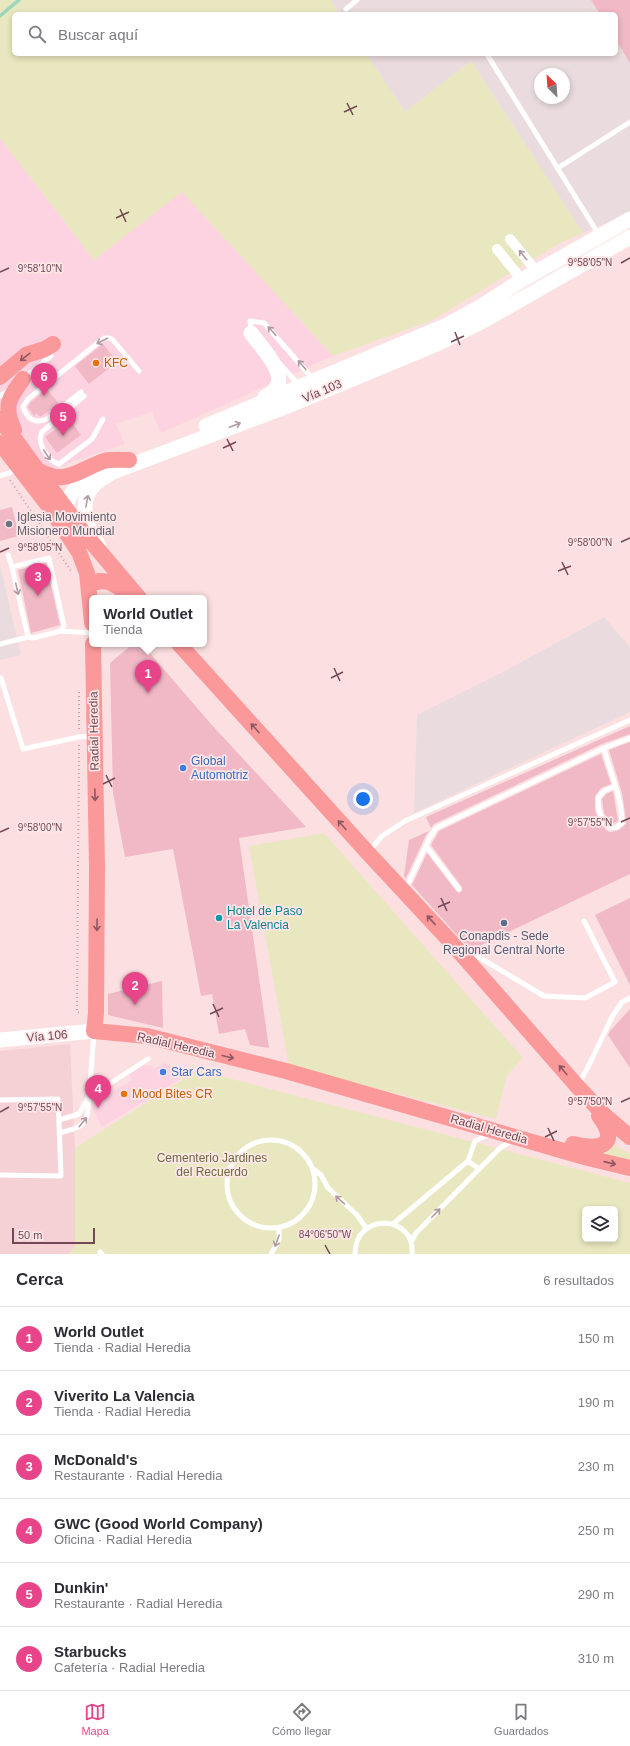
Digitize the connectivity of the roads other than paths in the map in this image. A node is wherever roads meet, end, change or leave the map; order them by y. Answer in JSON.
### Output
{"nodes":[{"id":1,"x":354,"y":1,"type":"edge"},
{"id":2,"x":346,"y":9,"type":"dead end"},
{"id":3,"x":488,"y":56,"type":"dead end"},
{"id":4,"x":630,"y":122,"type":"edge"},
{"id":5,"x":558,"y":168,"type":"junction"},
{"id":6,"x":630,"y":219,"type":"edge"},
{"id":7,"x":630,"y":229,"type":"edge"},
{"id":8,"x":600,"y":236,"type":"junction"},
{"id":9,"x":630,"y":236,"type":"edge"},
{"id":10,"x":510,"y":239,"type":"dead end"},
{"id":11,"x":497,"y":249,"type":"dead end"},
{"id":12,"x":531,"y":278,"type":"junction"},
{"id":13,"x":251,"y":333,"type":"junction"},
{"id":14,"x":52,"y":350,"type":"joint"},
{"id":15,"x":139,"y":371,"type":"dead end"},
{"id":16,"x":0,"y":377,"type":"edge"},
{"id":17,"x":23,"y":378,"type":"junction"},
{"id":18,"x":307,"y":385,"type":"junction"},
{"id":19,"x":333,"y":386,"type":"junction"},
{"id":20,"x":0,"y":396,"type":"edge"},
{"id":21,"x":285,"y":407,"type":"junction"},
{"id":22,"x":0,"y":419,"type":"edge"},
{"id":23,"x":103,"y":419,"type":"dead end"},
{"id":24,"x":191,"y":433,"type":"junction"},
{"id":25,"x":0,"y":443,"type":"edge"},
{"id":26,"x":24,"y":452,"type":"junction"},
{"id":27,"x":129,"y":460,"type":"junction"},
{"id":28,"x":21,"y":471,"type":"junction"},
{"id":29,"x":0,"y":476,"type":"edge"},
{"id":30,"x":66,"y":510,"type":"junction"},
{"id":31,"x":72,"y":539,"type":"junction"},
{"id":32,"x":8,"y":555,"type":"dead end"},
{"id":33,"x":12,"y":567,"type":"junction"},
{"id":34,"x":118,"y":573,"type":"junction"},
{"id":35,"x":89,"y":585,"type":"junction"},
{"id":36,"x":90,"y":595,"type":"edge"},
{"id":37,"x":127,"y":595,"type":"edge"},
{"id":38,"x":136,"y":595,"type":"edge"},
{"id":39,"x":61,"y":631,"type":"junction"},
{"id":40,"x":89,"y":633,"type":"edge"},
{"id":41,"x":28,"y":636,"type":"junction"},
{"id":42,"x":0,"y":644,"type":"edge"},
{"id":43,"x":93,"y":647,"type":"edge"},
{"id":44,"x":182,"y":647,"type":"edge"},
{"id":45,"x":1,"y":678,"type":"dead end"},
{"id":46,"x":630,"y":720,"type":"edge"},
{"id":47,"x":86,"y":736,"type":"junction"},
{"id":48,"x":630,"y":738,"type":"edge"},
{"id":49,"x":604,"y":748,"type":"junction"},
{"id":50,"x":616,"y":786,"type":"junction"},
{"id":51,"x":426,"y":846,"type":"junction"},
{"id":52,"x":368,"y":853,"type":"junction"},
{"id":53,"x":459,"y":889,"type":"dead end"},
{"id":54,"x":404,"y":892,"type":"junction"},
{"id":55,"x":584,"y":921,"type":"dead end"},
{"id":56,"x":450,"y":941,"type":"junction"},
{"id":57,"x":630,"y":998,"type":"edge"},
{"id":58,"x":94,"y":1031,"type":"junction"},
{"id":59,"x":0,"y":1040,"type":"edge"},
{"id":60,"x":148,"y":1059,"type":"dead end"},
{"id":61,"x":294,"y":1074,"type":"junction"},
{"id":62,"x":577,"y":1086,"type":"junction"},
{"id":63,"x":89,"y":1098,"type":"junction"},
{"id":64,"x":0,"y":1100,"type":"edge"},
{"id":65,"x":59,"y":1120,"type":"junction"},
{"id":66,"x":496,"y":1131,"type":"junction"},
{"id":67,"x":59,"y":1133,"type":"junction"},
{"id":68,"x":517,"y":1137,"type":"junction"},
{"id":69,"x":630,"y":1137,"type":"edge"},
{"id":70,"x":468,"y":1161,"type":"junction"},
{"id":71,"x":312,"y":1168,"type":"junction"},
{"id":72,"x":630,"y":1168,"type":"edge"},
{"id":73,"x":479,"y":1170,"type":"junction"},
{"id":74,"x":0,"y":1176,"type":"edge"},
{"id":75,"x":393,"y":1224,"type":"junction"},
{"id":76,"x":279,"y":1228,"type":"junction"},
{"id":77,"x":366,"y":1228,"type":"junction"},
{"id":78,"x":411,"y":1242,"type":"junction"},
{"id":79,"x":271,"y":1254,"type":"edge"},
{"id":80,"x":355,"y":1254,"type":"edge"},
{"id":81,"x":412,"y":1254,"type":"edge"}],
"edges":[{"from":1,"to":2,"type":"lane"},
{"from":3,"to":5,"type":"lane"},
{"from":4,"to":5,"type":"lane"},
{"from":5,"to":8,"type":"lane"},
{"from":6,"to":8,"type":"main road","name":"Vía 103"},
{"from":7,"to":12,"type":"main road"},
{"from":8,"to":12,"type":"main road","name":"Vía 103"},
{"from":9,"to":19,"type":"main road","name":"Vía 103"},
{"from":12,"to":10,"type":"street","one_way":true},
{"from":11,"to":12,"type":"street"},
{"from":12,"to":18,"type":"main road","name":"Vía 103"},
{"from":12,"to":19,"type":"main road"},
{"from":13,"to":18,"type":"lane"},
{"from":18,"to":13,"type":"lane","one_way":true},
{"from":13,"to":24,"type":"main road"},
{"from":14,"to":16,"type":"main road","one_way":true},
{"from":14,"to":17,"type":"lane"},
{"from":15,"to":23,"type":"lane","one_way":true},
{"from":17,"to":20,"type":"lane"},
{"from":17,"to":26,"type":"main road"},
{"from":18,"to":19,"type":"main road"},
{"from":18,"to":21,"type":"main road"},
{"from":18,"to":24,"type":"main road","name":"Vía 103"},
{"from":19,"to":21,"type":"main road","name":"Vía 103"},
{"from":34,"to":21,"type":"main road","name":"Vía 103","one_way":true},
{"from":22,"to":26,"type":"main road"},
{"from":24,"to":27,"type":"main road","name":"Vía 103"},
{"from":25,"to":28,"type":"main road"},
{"from":26,"to":28,"type":"main road"},
{"from":27,"to":28,"type":"main road"},
{"from":27,"to":30,"type":"main road","name":"Vía 103"},
{"from":28,"to":29,"type":"lane"},
{"from":28,"to":30,"type":"main road"},
{"from":28,"to":31,"type":"main road"},
{"from":30,"to":31,"type":"main road"},
{"from":30,"to":34,"type":"main road"},
{"from":31,"to":35,"type":"main road"},
{"from":32,"to":33,"type":"lane"},
{"from":33,"to":39,"type":"lane"},
{"from":33,"to":41,"type":"lane","one_way":true},
{"from":34,"to":38,"type":"main road"},
{"from":35,"to":36,"type":"main road"},
{"from":35,"to":37,"type":"main road"},
{"from":39,"to":40,"type":"lane"},
{"from":39,"to":41,"type":"lane"},
{"from":41,"to":42,"type":"lane"},
{"from":43,"to":47,"type":"main road","name":"Radial Heredia"},
{"from":52,"to":44,"type":"main road","one_way":true},
{"from":45,"to":47,"type":"lane"},
{"from":46,"to":52,"type":"lane"},
{"from":47,"to":58,"type":"main road","name":"Radial Heredia","one_way":true},
{"from":48,"to":49,"type":"lane"},
{"from":49,"to":50,"type":"lane"},
{"from":49,"to":51,"type":"lane"},
{"from":50,"to":50,"type":"lane"},
{"from":51,"to":53,"type":"lane"},
{"from":51,"to":54,"type":"lane"},
{"from":52,"to":54,"type":"main road"},
{"from":56,"to":54,"type":"main road","one_way":true},
{"from":55,"to":56,"type":"lane"},
{"from":62,"to":56,"type":"main road","one_way":true},
{"from":57,"to":62,"type":"lane"},
{"from":58,"to":59,"type":"main road","name":"Vía 106"},
{"from":58,"to":61,"type":"main road","name":"Radial Heredia","one_way":true},
{"from":58,"to":63,"type":"lane"},
{"from":60,"to":63,"type":"lane"},
{"from":61,"to":62,"type":"main road"},
{"from":61,"to":66,"type":"main road","name":"Radial Heredia"},
{"from":62,"to":69,"type":"main road"},
{"from":63,"to":65,"type":"lane"},
{"from":67,"to":63,"type":"lane","one_way":true},
{"from":64,"to":65,"type":"lane"},
{"from":65,"to":67,"type":"lane"},
{"from":66,"to":68,"type":"main road","name":"Radial Heredia"},
{"from":66,"to":70,"type":"lane"},
{"from":67,"to":74,"type":"lane"},
{"from":68,"to":72,"type":"main road","name":"Radial Heredia","one_way":true},
{"from":68,"to":73,"type":"lane"},
{"from":70,"to":73,"type":"lane"},
{"from":70,"to":75,"type":"lane"},
{"from":71,"to":76,"type":"lane"},
{"from":71,"to":76,"type":"lane"},
{"from":77,"to":71,"type":"lane","one_way":true},
{"from":78,"to":73,"type":"lane","one_way":true},
{"from":75,"to":77,"type":"lane"},
{"from":75,"to":78,"type":"lane"},
{"from":76,"to":79,"type":"lane","one_way":true},
{"from":77,"to":80,"type":"lane"},
{"from":78,"to":81,"type":"lane"}]}
